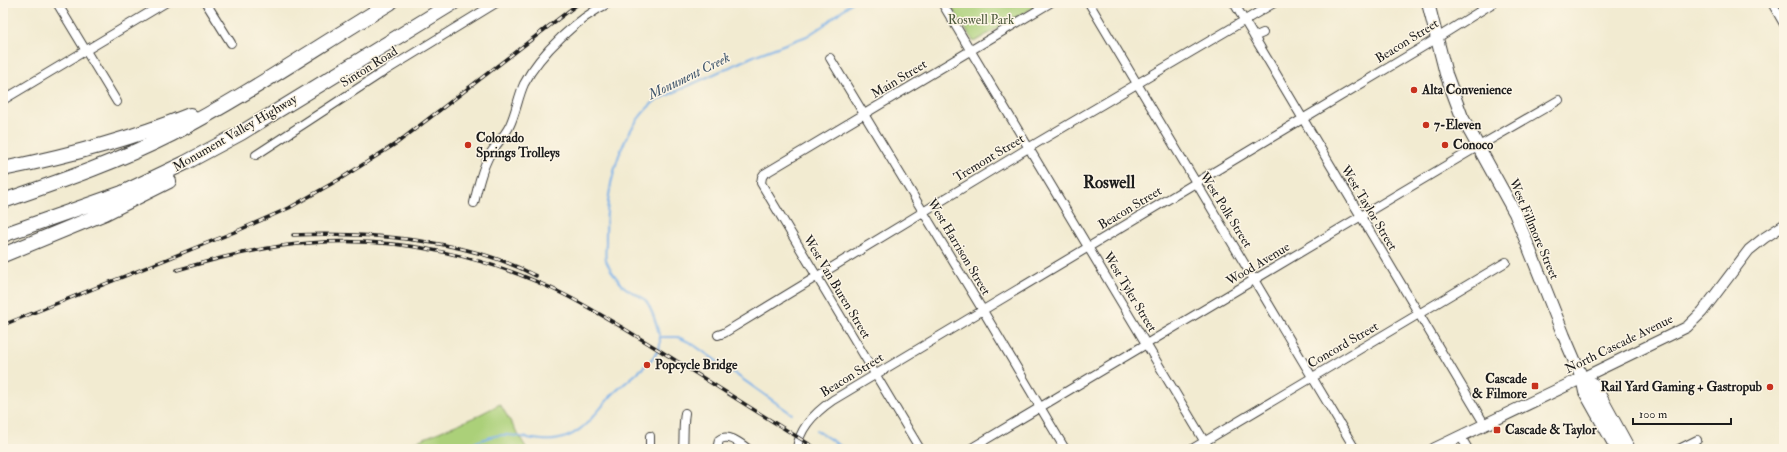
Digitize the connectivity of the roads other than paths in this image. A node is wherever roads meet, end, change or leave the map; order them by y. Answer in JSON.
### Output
{"nodes":[{"id":1,"x":57,"y":3,"type":"edge"},
{"id":2,"x":165,"y":3,"type":"edge"},
{"id":3,"x":206,"y":3,"type":"edge"},
{"id":4,"x":390,"y":3,"type":"edge"},
{"id":5,"x":453,"y":3,"type":"edge"},
{"id":6,"x":496,"y":3,"type":"edge"},
{"id":7,"x":609,"y":3,"type":"edge"},
{"id":8,"x":942,"y":3,"type":"edge"},
{"id":9,"x":1050,"y":3,"type":"edge"},
{"id":10,"x":1089,"y":3,"type":"edge"},
{"id":11,"x":1234,"y":3,"type":"edge"},
{"id":12,"x":1274,"y":3,"type":"edge"},
{"id":13,"x":1428,"y":3,"type":"edge"},
{"id":14,"x":1493,"y":3,"type":"edge"},
{"id":15,"x":1772,"y":3,"type":"edge"},
{"id":16,"x":1244,"y":21,"type":"junction"},
{"id":17,"x":1784,"y":24,"type":"edge"},
{"id":18,"x":1263,"y":33,"type":"dead end"},
{"id":19,"x":1254,"y":37,"type":"junction"},
{"id":20,"x":1436,"y":38,"type":"junction"},
{"id":21,"x":231,"y":43,"type":"dead end"},
{"id":22,"x":86,"y":49,"type":"junction"},
{"id":23,"x":971,"y":50,"type":"junction"},
{"id":24,"x":830,"y":58,"type":"dead end"},
{"id":25,"x":258,"y":84,"type":"junction"},
{"id":26,"x":1137,"y":85,"type":"junction"},
{"id":27,"x":3,"y":100,"type":"edge"},
{"id":28,"x":1559,"y":100,"type":"dead end"},
{"id":29,"x":117,"y":102,"type":"dead end"},
{"id":30,"x":864,"y":113,"type":"junction"},
{"id":31,"x":1302,"y":118,"type":"junction"},
{"id":32,"x":241,"y":133,"type":"junction"},
{"id":33,"x":1478,"y":146,"type":"junction"},
{"id":34,"x":1030,"y":147,"type":"junction"},
{"id":35,"x":256,"y":154,"type":"dead end"},
{"id":36,"x":3,"y":169,"type":"edge"},
{"id":37,"x":762,"y":177,"type":"joint"},
{"id":38,"x":1195,"y":183,"type":"junction"},
{"id":39,"x":3,"y":201,"type":"edge"},
{"id":40,"x":474,"y":203,"type":"dead end"},
{"id":41,"x":923,"y":211,"type":"junction"},
{"id":42,"x":1360,"y":216,"type":"junction"},
{"id":43,"x":1784,"y":225,"type":"edge"},
{"id":44,"x":3,"y":236,"type":"edge"},
{"id":45,"x":1089,"y":247,"type":"junction"},
{"id":46,"x":3,"y":255,"type":"edge"},
{"id":47,"x":1506,"y":262,"type":"dead end"},
{"id":48,"x":816,"y":276,"type":"junction"},
{"id":49,"x":1254,"y":280,"type":"junction"},
{"id":50,"x":982,"y":309,"type":"junction"},
{"id":51,"x":1419,"y":315,"type":"junction"},
{"id":52,"x":718,"y":335,"type":"dead end"},
{"id":53,"x":1147,"y":344,"type":"junction"},
{"id":54,"x":875,"y":374,"type":"junction"},
{"id":55,"x":1313,"y":377,"type":"junction"},
{"id":56,"x":1582,"y":378,"type":"junction"},
{"id":57,"x":1040,"y":407,"type":"junction"},
{"id":58,"x":685,"y":413,"type":"dead end"},
{"id":59,"x":1485,"y":425,"type":"junction"},
{"id":60,"x":650,"y":436,"type":"dead end"},
{"id":61,"x":1461,"y":437,"type":"junction"},
{"id":62,"x":1697,"y":440,"type":"dead end"},
{"id":63,"x":1205,"y":442,"type":"junction"},
{"id":64,"x":650,"y":449,"type":"edge"},
{"id":65,"x":683,"y":449,"type":"edge"},
{"id":66,"x":717,"y":449,"type":"edge"},
{"id":67,"x":748,"y":449,"type":"edge"},
{"id":68,"x":797,"y":449,"type":"edge"},
{"id":69,"x":920,"y":449,"type":"edge"},
{"id":70,"x":970,"y":449,"type":"edge"},
{"id":71,"x":1064,"y":449,"type":"edge"},
{"id":72,"x":1192,"y":449,"type":"edge"},
{"id":73,"x":1209,"y":449,"type":"edge"},
{"id":74,"x":1355,"y":449,"type":"edge"},
{"id":75,"x":1434,"y":449,"type":"edge"},
{"id":76,"x":1468,"y":449,"type":"edge"},
{"id":77,"x":1617,"y":449,"type":"edge"},
{"id":78,"x":1629,"y":449,"type":"edge"},
{"id":79,"x":1679,"y":449,"type":"edge"}],
"edges":[{"from":1,"to":22,"type":"street"},
{"from":2,"to":22,"type":"street"},
{"from":3,"to":21,"type":"street"},
{"from":4,"to":25,"type":"highway"},
{"from":5,"to":32,"type":"highway","name":"Monument Valley Highway"},
{"from":6,"to":35,"type":"street","name":"Sinton Road"},
{"from":7,"to":40,"type":"street"},
{"from":8,"to":23,"type":"street","name":"West Tyler Street"},
{"from":9,"to":23,"type":"street","name":"Main Street"},
{"from":10,"to":26,"type":"street","name":"West Polk Street"},
{"from":11,"to":16,"type":"street","name":"West Taylor Street"},
{"from":12,"to":16,"type":"street","name":"Tremont Street"},
{"from":13,"to":20,"type":"main road","name":"West Fillmore Street"},
{"from":14,"to":20,"type":"street","name":"Beacon Street"},
{"from":15,"to":17,"type":"street"},
{"from":16,"to":19,"type":"street","name":"West Taylor Street"},
{"from":16,"to":26,"type":"street","name":"Tremont Street"},
{"from":18,"to":19,"type":"street"},
{"from":19,"to":31,"type":"street","name":"West Taylor Street"},
{"from":20,"to":31,"type":"street","name":"Beacon Street"},
{"from":20,"to":33,"type":"main road","name":"West Fillmore Street"},
{"from":22,"to":27,"type":"street"},
{"from":22,"to":29,"type":"street"},
{"from":23,"to":30,"type":"street","name":"Main Street"},
{"from":23,"to":34,"type":"street","name":"West Tyler Street"},
{"from":24,"to":30,"type":"street","name":"West Harrison Street"},
{"from":25,"to":36,"type":"highway"},
{"from":25,"to":39,"type":"highway"},
{"from":26,"to":34,"type":"street","name":"Tremont Street"},
{"from":26,"to":38,"type":"street","name":"West Polk Street"},
{"from":28,"to":33,"type":"street","name":"Wood Avenue"},
{"from":30,"to":37,"type":"street","name":"Main Street"},
{"from":30,"to":41,"type":"street","name":"West Harrison Street"},
{"from":31,"to":38,"type":"street","name":"Beacon Street"},
{"from":31,"to":42,"type":"street","name":"West Taylor Street"},
{"from":32,"to":44,"type":"highway","name":"Monument Valley Highway"},
{"from":32,"to":46,"type":"highway"},
{"from":33,"to":42,"type":"street","name":"Wood Avenue"},
{"from":33,"to":56,"type":"main road","name":"West Fillmore Street"},
{"from":34,"to":41,"type":"street","name":"Tremont Street"},
{"from":34,"to":45,"type":"street","name":"West Tyler Street"},
{"from":37,"to":48,"type":"street","name":"West Van Buren Street"},
{"from":38,"to":45,"type":"street","name":"Beacon Street"},
{"from":38,"to":49,"type":"street","name":"West Polk Street"},
{"from":41,"to":48,"type":"street","name":"Tremont Street"},
{"from":41,"to":50,"type":"street","name":"West Harrison Street"},
{"from":42,"to":49,"type":"street","name":"Wood Avenue"},
{"from":42,"to":51,"type":"street","name":"West Taylor Street"},
{"from":43,"to":56,"type":"street","name":"North Cascade Avenue"},
{"from":45,"to":50,"type":"street","name":"Beacon Street"},
{"from":45,"to":53,"type":"street","name":"West Tyler Street"},
{"from":47,"to":51,"type":"street","name":"Concord Street"},
{"from":48,"to":52,"type":"street","name":"Tremont Street"},
{"from":48,"to":54,"type":"street","name":"West Van Buren Street"},
{"from":49,"to":53,"type":"street","name":"Wood Avenue"},
{"from":49,"to":55,"type":"street","name":"West Polk Street"},
{"from":50,"to":54,"type":"street","name":"Beacon Street"},
{"from":50,"to":57,"type":"street","name":"West Harrison Street"},
{"from":51,"to":55,"type":"street","name":"Concord Street"},
{"from":51,"to":59,"type":"street","name":"West Taylor Street"},
{"from":53,"to":57,"type":"street","name":"Wood Avenue"},
{"from":53,"to":63,"type":"street","name":"West Tyler Street"},
{"from":54,"to":68,"type":"street","name":"Beacon Street"},
{"from":54,"to":69,"type":"street","name":"West Van Buren Street"},
{"from":55,"to":63,"type":"street","name":"Concord Street"},
{"from":55,"to":74,"type":"street","name":"West Polk Street"},
{"from":56,"to":59,"type":"main road","name":"North Cascade Avenue"},
{"from":56,"to":77,"type":"main road","name":"West Fillmore Street"},
{"from":56,"to":78,"type":"main road"},
{"from":57,"to":70,"type":"street","name":"Wood Avenue"},
{"from":57,"to":71,"type":"street","name":"West Harrison Street"},
{"from":58,"to":65,"type":"street"},
{"from":59,"to":61,"type":"main road","name":"North Cascade Avenue"},
{"from":60,"to":64,"type":"street"},
{"from":61,"to":75,"type":"main road","name":"North Cascade Avenue"},
{"from":61,"to":76,"type":"street"},
{"from":62,"to":79,"type":"street"},
{"from":63,"to":72,"type":"street","name":"Concord Street"},
{"from":63,"to":73,"type":"street","name":"West Tyler Street"},
{"from":66,"to":67,"type":"street"}]}
